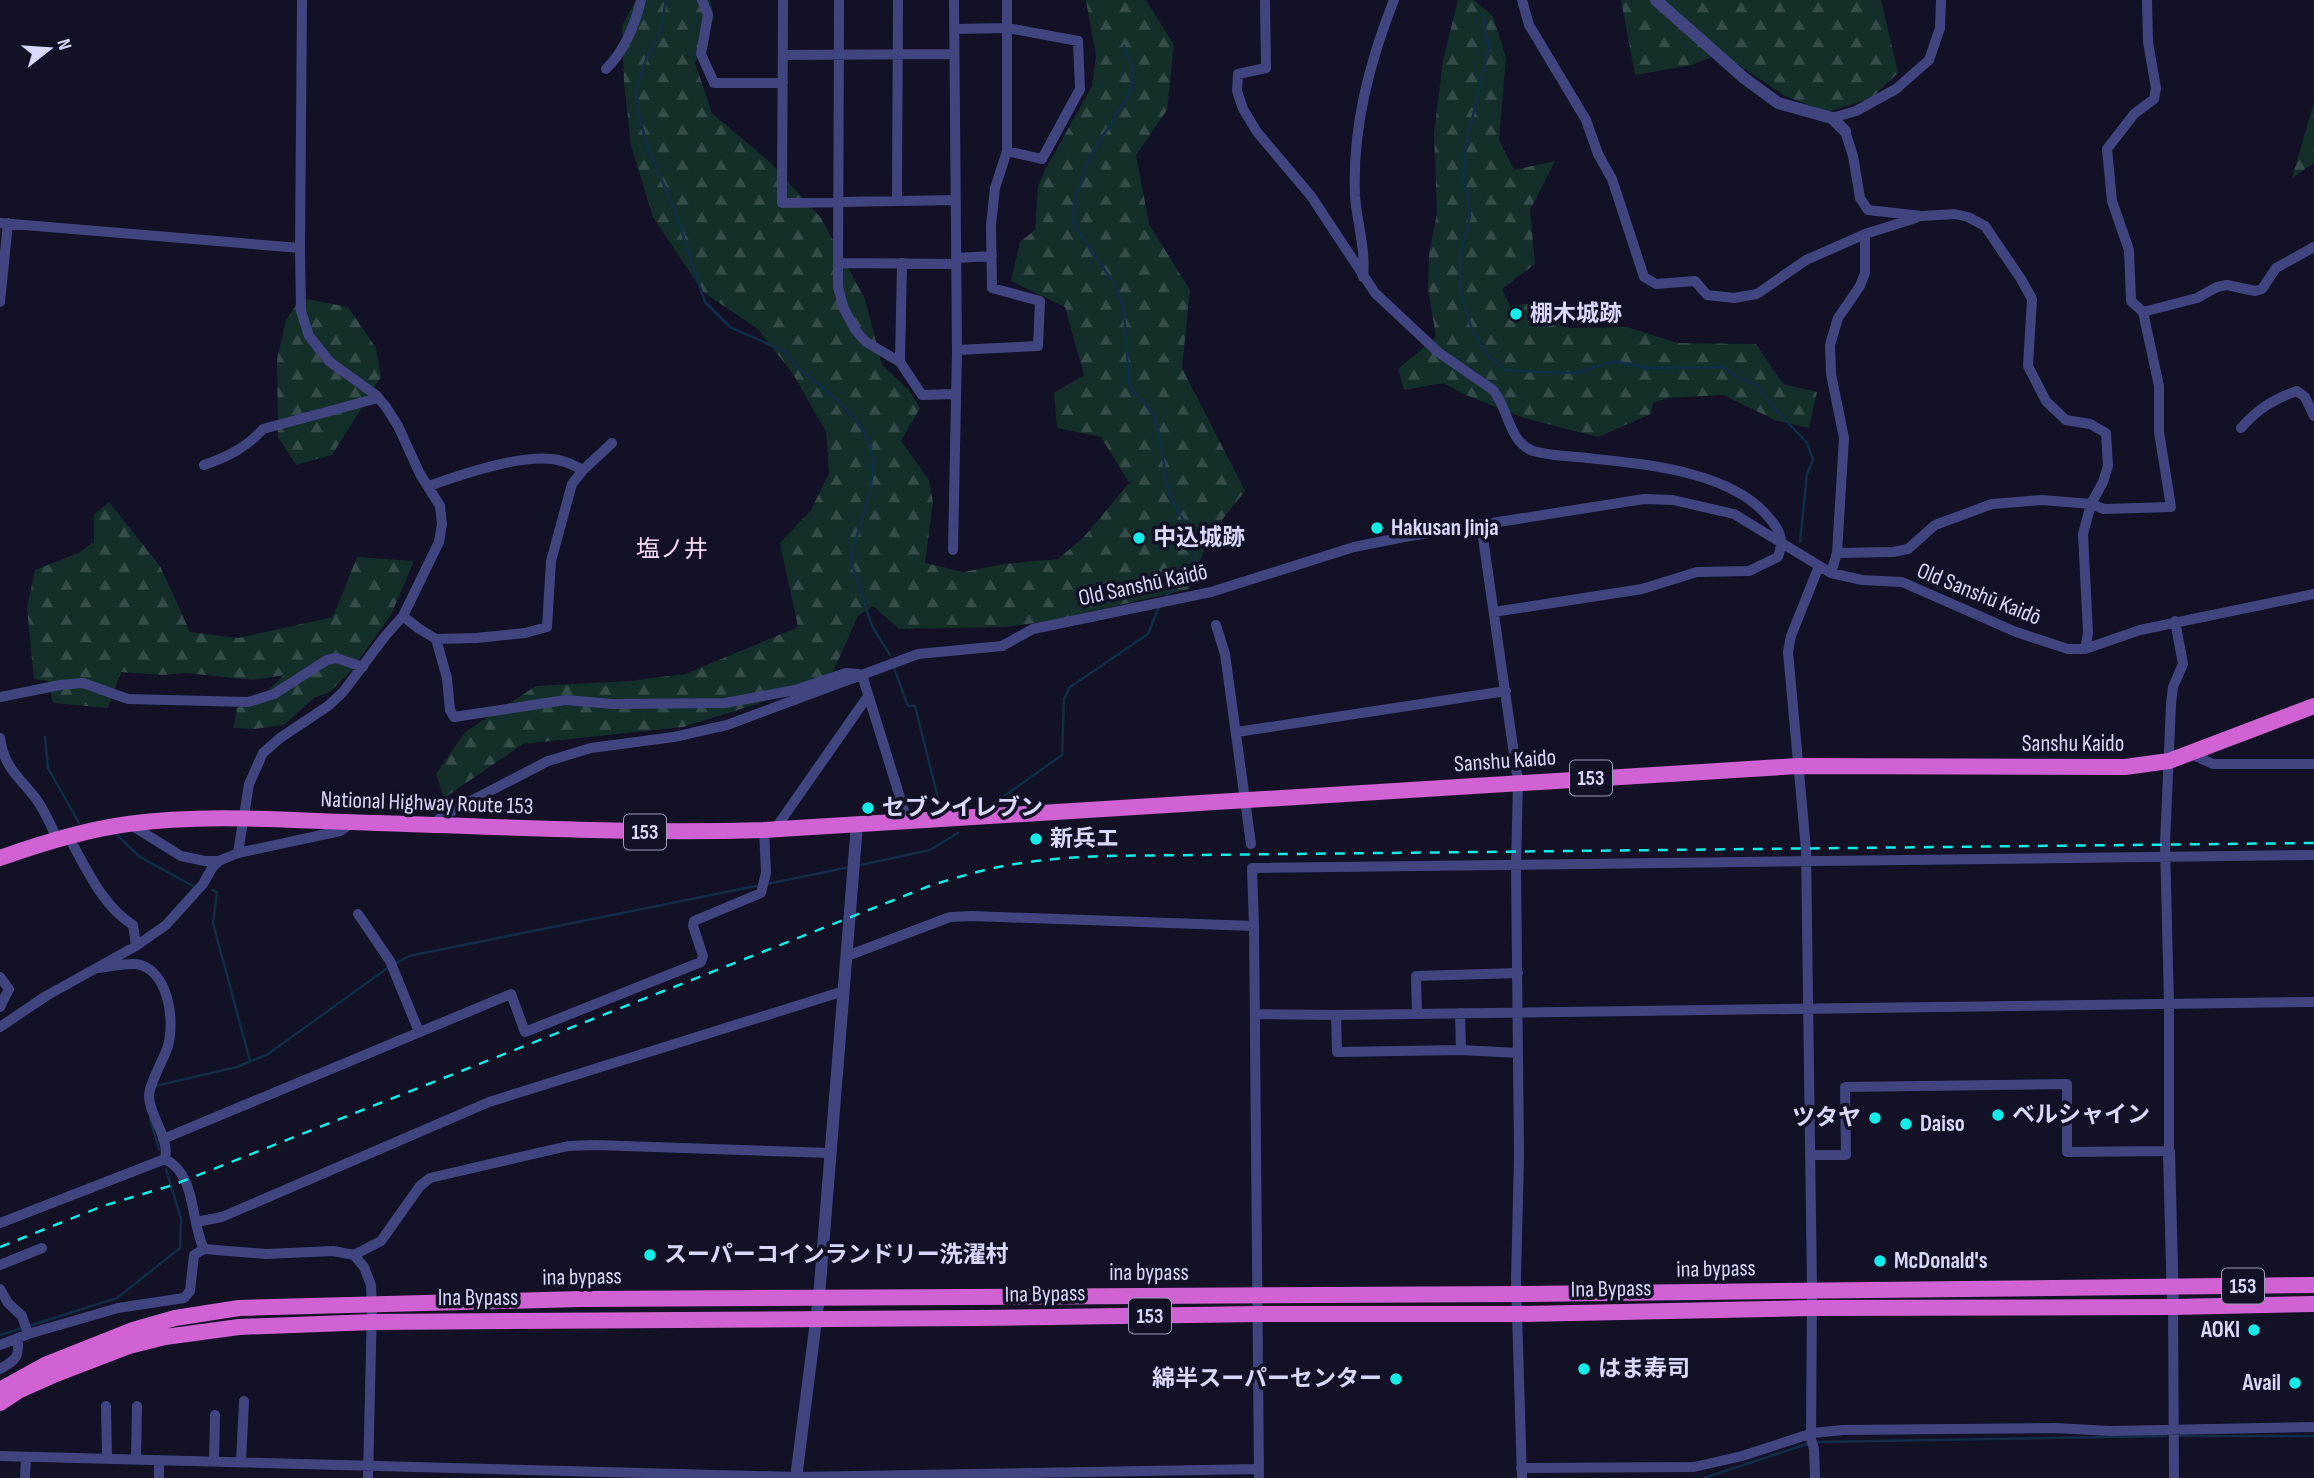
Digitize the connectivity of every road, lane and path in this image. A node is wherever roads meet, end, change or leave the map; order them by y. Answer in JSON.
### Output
{"nodes":[{"id":1,"x":303,"y":0,"type":"edge"},
{"id":2,"x":641,"y":0,"type":"edge"},
{"id":3,"x":702,"y":0,"type":"edge"},
{"id":4,"x":783,"y":0,"type":"edge"},
{"id":5,"x":839,"y":0,"type":"edge"},
{"id":6,"x":898,"y":0,"type":"edge"},
{"id":7,"x":954,"y":0,"type":"edge"},
{"id":8,"x":1007,"y":0,"type":"edge"},
{"id":9,"x":1265,"y":0,"type":"edge"},
{"id":10,"x":1394,"y":0,"type":"edge"},
{"id":11,"x":1522,"y":0,"type":"edge"},
{"id":12,"x":1656,"y":0,"type":"edge"},
{"id":13,"x":1941,"y":0,"type":"edge"},
{"id":14,"x":2147,"y":0,"type":"edge"},
{"id":15,"x":1008,"y":28,"type":"junction"},
{"id":16,"x":954,"y":29,"type":"junction"},
{"id":17,"x":954,"y":54,"type":"junction"},
{"id":18,"x":783,"y":55,"type":"junction"},
{"id":19,"x":840,"y":55,"type":"junction"},
{"id":20,"x":898,"y":55,"type":"junction"},
{"id":21,"x":606,"y":69,"type":"dead end"},
{"id":22,"x":783,"y":83,"type":"junction"},
{"id":23,"x":1832,"y":118,"type":"junction"},
{"id":24,"x":1845,"y":131,"type":"joint"},
{"id":25,"x":1007,"y":151,"type":"junction"},
{"id":26,"x":956,"y":200,"type":"junction"},
{"id":27,"x":897,"y":201,"type":"junction"},
{"id":28,"x":840,"y":202,"type":"junction"},
{"id":29,"x":1922,"y":216,"type":"junction"},
{"id":30,"x":4,"y":223,"type":"edge"},
{"id":31,"x":1865,"y":234,"type":"junction"},
{"id":32,"x":2314,"y":247,"type":"edge"},
{"id":33,"x":300,"y":248,"type":"junction"},
{"id":34,"x":992,"y":256,"type":"junction"},
{"id":35,"x":956,"y":261,"type":"junction"},
{"id":36,"x":839,"y":263,"type":"junction"},
{"id":37,"x":902,"y":263,"type":"junction"},
{"id":38,"x":1363,"y":277,"type":"junction"},
{"id":39,"x":0,"y":302,"type":"edge"},
{"id":40,"x":2143,"y":312,"type":"junction"},
{"id":41,"x":957,"y":350,"type":"junction"},
{"id":42,"x":900,"y":362,"type":"junction"},
{"id":43,"x":955,"y":394,"type":"junction"},
{"id":44,"x":378,"y":398,"type":"junction"},
{"id":45,"x":2314,"y":416,"type":"edge"},
{"id":46,"x":2241,"y":428,"type":"dead end"},
{"id":47,"x":612,"y":443,"type":"dead end"},
{"id":48,"x":204,"y":465,"type":"dead end"},
{"id":49,"x":583,"y":470,"type":"junction"},
{"id":50,"x":429,"y":486,"type":"junction"},
{"id":51,"x":2091,"y":504,"type":"junction"},
{"id":52,"x":1482,"y":524,"type":"junction"},
{"id":53,"x":1783,"y":544,"type":"junction"},
{"id":54,"x":953,"y":550,"type":"dead end"},
{"id":55,"x":1837,"y":553,"type":"junction"},
{"id":56,"x":1819,"y":566,"type":"junction"},
{"id":57,"x":1831,"y":572,"type":"junction"},
{"id":58,"x":2314,"y":594,"type":"edge"},
{"id":59,"x":1494,"y":611,"type":"junction"},
{"id":60,"x":403,"y":616,"type":"junction"},
{"id":61,"x":2175,"y":621,"type":"junction"},
{"id":62,"x":1216,"y":625,"type":"dead end"},
{"id":63,"x":436,"y":639,"type":"junction"},
{"id":64,"x":2085,"y":649,"type":"junction"},
{"id":65,"x":363,"y":667,"type":"junction"},
{"id":66,"x":862,"y":675,"type":"junction"},
{"id":67,"x":1506,"y":691,"type":"junction"},
{"id":68,"x":868,"y":696,"type":"junction"},
{"id":69,"x":0,"y":697,"type":"edge"},
{"id":70,"x":2314,"y":706,"type":"edge"},
{"id":71,"x":1237,"y":732,"type":"junction"},
{"id":72,"x":0,"y":738,"type":"edge"},
{"id":73,"x":2191,"y":754,"type":"junction"},
{"id":74,"x":2169,"y":761,"type":"junction"},
{"id":75,"x":2314,"y":764,"type":"edge"},
{"id":76,"x":1798,"y":766,"type":"junction"},
{"id":77,"x":1518,"y":782,"type":"junction"},
{"id":78,"x":1245,"y":800,"type":"junction"},
{"id":79,"x":243,"y":819,"type":"junction"},
{"id":80,"x":907,"y":820,"type":"junction"},
{"id":81,"x":353,"y":823,"type":"junction"},
{"id":82,"x":130,"y":824,"type":"junction"},
{"id":83,"x":857,"y":824,"type":"junction"},
{"id":84,"x":433,"y":825,"type":"junction"},
{"id":85,"x":769,"y":830,"type":"junction"},
{"id":86,"x":63,"y":837,"type":"junction"},
{"id":87,"x":1251,"y":844,"type":"dead end"},
{"id":88,"x":239,"y":853,"type":"junction"},
{"id":89,"x":2314,"y":855,"type":"edge"},
{"id":90,"x":2165,"y":857,"type":"junction"},
{"id":91,"x":0,"y":858,"type":"edge"},
{"id":92,"x":219,"y":861,"type":"junction"},
{"id":93,"x":1806,"y":862,"type":"junction"},
{"id":94,"x":1516,"y":866,"type":"junction"},
{"id":95,"x":358,"y":914,"type":"dead end"},
{"id":96,"x":1254,"y":926,"type":"junction"},
{"id":97,"x":136,"y":946,"type":"junction"},
{"id":98,"x":847,"y":956,"type":"junction"},
{"id":99,"x":98,"y":968,"type":"junction"},
{"id":100,"x":1518,"y":973,"type":"junction"},
{"id":101,"x":0,"y":977,"type":"edge"},
{"id":102,"x":844,"y":991,"type":"junction"},
{"id":103,"x":2314,"y":1002,"type":"edge"},
{"id":104,"x":2169,"y":1003,"type":"junction"},
{"id":105,"x":0,"y":1007,"type":"edge"},
{"id":106,"x":1808,"y":1009,"type":"junction"},
{"id":107,"x":1518,"y":1012,"type":"junction"},
{"id":108,"x":1461,"y":1013,"type":"junction"},
{"id":109,"x":1255,"y":1014,"type":"junction"},
{"id":110,"x":1417,"y":1014,"type":"junction"},
{"id":111,"x":1336,"y":1015,"type":"junction"},
{"id":112,"x":0,"y":1027,"type":"edge"},
{"id":113,"x":419,"y":1032,"type":"junction"},
{"id":114,"x":1461,"y":1050,"type":"junction"},
{"id":115,"x":1518,"y":1053,"type":"junction"},
{"id":116,"x":163,"y":1139,"type":"junction"},
{"id":117,"x":2169,"y":1151,"type":"junction"},
{"id":118,"x":831,"y":1153,"type":"junction"},
{"id":119,"x":1810,"y":1155,"type":"junction"},
{"id":120,"x":165,"y":1159,"type":"junction"},
{"id":121,"x":196,"y":1222,"type":"junction"},
{"id":122,"x":0,"y":1223,"type":"edge"},
{"id":123,"x":42,"y":1248,"type":"dead end"},
{"id":124,"x":204,"y":1249,"type":"junction"},
{"id":125,"x":354,"y":1255,"type":"junction"},
{"id":126,"x":0,"y":1265,"type":"edge"},
{"id":127,"x":2314,"y":1285,"type":"edge"},
{"id":128,"x":2172,"y":1286,"type":"junction"},
{"id":129,"x":0,"y":1289,"type":"edge"},
{"id":130,"x":1812,"y":1290,"type":"junction"},
{"id":131,"x":1517,"y":1294,"type":"junction"},
{"id":132,"x":1257,"y":1295,"type":"junction"},
{"id":133,"x":819,"y":1297,"type":"junction"},
{"id":134,"x":2314,"y":1304,"type":"edge"},
{"id":135,"x":372,"y":1305,"type":"junction"},
{"id":136,"x":2173,"y":1307,"type":"junction"},
{"id":137,"x":1812,"y":1308,"type":"junction"},
{"id":138,"x":1259,"y":1314,"type":"junction"},
{"id":139,"x":1518,"y":1314,"type":"junction"},
{"id":140,"x":817,"y":1319,"type":"junction"},
{"id":141,"x":373,"y":1322,"type":"junction"},
{"id":142,"x":28,"y":1333,"type":"junction"},
{"id":143,"x":18,"y":1338,"type":"junction"},
{"id":144,"x":0,"y":1345,"type":"edge"},
{"id":145,"x":0,"y":1369,"type":"edge"},
{"id":146,"x":0,"y":1390,"type":"edge"},
{"id":147,"x":243,"y":1401,"type":"dead end"},
{"id":148,"x":0,"y":1403,"type":"edge"},
{"id":149,"x":106,"y":1406,"type":"dead end"},
{"id":150,"x":137,"y":1406,"type":"dead end"},
{"id":151,"x":215,"y":1415,"type":"dead end"},
{"id":152,"x":2314,"y":1427,"type":"edge"},
{"id":153,"x":2175,"y":1428,"type":"junction"},
{"id":154,"x":1813,"y":1440,"type":"junction"},
{"id":155,"x":0,"y":1455,"type":"edge"},
{"id":156,"x":26,"y":1457,"type":"junction"},
{"id":157,"x":107,"y":1458,"type":"junction"},
{"id":158,"x":136,"y":1459,"type":"junction"},
{"id":159,"x":159,"y":1460,"type":"junction"},
{"id":160,"x":214,"y":1461,"type":"junction"},
{"id":161,"x":241,"y":1462,"type":"junction"},
{"id":162,"x":369,"y":1465,"type":"junction"},
{"id":163,"x":1259,"y":1473,"type":"edge"},
{"id":164,"x":1521,"y":1473,"type":"edge"},
{"id":165,"x":796,"y":1477,"type":"edge"},
{"id":166,"x":25,"y":1478,"type":"edge"},
{"id":167,"x":159,"y":1478,"type":"edge"},
{"id":168,"x":368,"y":1478,"type":"edge"},
{"id":169,"x":1815,"y":1478,"type":"edge"},
{"id":170,"x":2174,"y":1478,"type":"edge"}],
"edges":[{"from":1,"to":33,"type":"street"},
{"from":2,"to":21,"type":"street"},
{"from":3,"to":22,"type":"street"},
{"from":4,"to":18,"type":"street"},
{"from":5,"to":19,"type":"street"},
{"from":6,"to":20,"type":"street"},
{"from":7,"to":16,"type":"street"},
{"from":8,"to":15,"type":"street"},
{"from":9,"to":38,"type":"street"},
{"from":10,"to":38,"type":"street"},
{"from":11,"to":31,"type":"street"},
{"from":12,"to":23,"type":"street"},
{"from":13,"to":23,"type":"street"},
{"from":14,"to":40,"type":"street"},
{"from":15,"to":16,"type":"street"},
{"from":15,"to":25,"type":"street"},
{"from":15,"to":25,"type":"street"},
{"from":16,"to":17,"type":"street"},
{"from":17,"to":20,"type":"street"},
{"from":17,"to":26,"type":"street"},
{"from":18,"to":19,"type":"street"},
{"from":18,"to":22,"type":"street"},
{"from":19,"to":20,"type":"street"},
{"from":19,"to":28,"type":"street"},
{"from":20,"to":27,"type":"street"},
{"from":22,"to":28,"type":"street"},
{"from":23,"to":24,"type":"street"},
{"from":24,"to":29,"type":"street"},
{"from":25,"to":34,"type":"street"},
{"from":26,"to":27,"type":"street"},
{"from":26,"to":35,"type":"street"},
{"from":27,"to":28,"type":"street"},
{"from":28,"to":36,"type":"street"},
{"from":29,"to":31,"type":"street"},
{"from":29,"to":51,"type":"street"},
{"from":30,"to":33,"type":"street"},
{"from":30,"to":39,"type":"street"},
{"from":31,"to":55,"type":"street"},
{"from":32,"to":40,"type":"street"},
{"from":33,"to":44,"type":"street"},
{"from":34,"to":35,"type":"street"},
{"from":34,"to":41,"type":"street"},
{"from":35,"to":37,"type":"street"},
{"from":35,"to":41,"type":"street"},
{"from":36,"to":37,"type":"street"},
{"from":36,"to":42,"type":"street"},
{"from":37,"to":42,"type":"street"},
{"from":38,"to":53,"type":"street"},
{"from":40,"to":51,"type":"street"},
{"from":41,"to":43,"type":"street"},
{"from":42,"to":43,"type":"street"},
{"from":43,"to":54,"type":"street"},
{"from":44,"to":48,"type":"street"},
{"from":44,"to":50,"type":"street"},
{"from":45,"to":46,"type":"street"},
{"from":47,"to":49,"type":"street"},
{"from":49,"to":50,"type":"street"},
{"from":49,"to":63,"type":"street"},
{"from":50,"to":60,"type":"street"},
{"from":51,"to":55,"type":"street"},
{"from":51,"to":64,"type":"street"},
{"from":52,"to":53,"type":"street","name":"Old Sanshū Kaidō"},
{"from":52,"to":59,"type":"street"},
{"from":52,"to":66,"type":"street","name":"Old Sanshū Kaidō"},
{"from":53,"to":56,"type":"street","name":"Old Sanshū Kaidō"},
{"from":53,"to":59,"type":"street"},
{"from":55,"to":57,"type":"street"},
{"from":56,"to":57,"type":"street","name":"Old Sanshū Kaidō"},
{"from":56,"to":76,"type":"street"},
{"from":57,"to":64,"type":"street","name":"Old Sanshū Kaidō"},
{"from":58,"to":61,"type":"street","name":"Old Sanshū Kaidō"},
{"from":59,"to":67,"type":"street"},
{"from":60,"to":63,"type":"street"},
{"from":60,"to":65,"type":"street"},
{"from":61,"to":64,"type":"street","name":"Old Sanshū Kaidō"},
{"from":61,"to":74,"type":"street"},
{"from":62,"to":71,"type":"street"},
{"from":63,"to":66,"type":"street"},
{"from":65,"to":69,"type":"street"},
{"from":65,"to":79,"type":"street"},
{"from":66,"to":68,"type":"street"},
{"from":66,"to":84,"type":"street","name":"Old Sanshū Kaidō"},
{"from":67,"to":71,"type":"street"},
{"from":67,"to":77,"type":"street"},
{"from":68,"to":80,"type":"street"},
{"from":68,"to":85,"type":"street"},
{"from":70,"to":73,"type":"highway","name":"Sanshu Kaido","number":"153"},
{"from":71,"to":78,"type":"street"},
{"from":72,"to":86,"type":"street"},
{"from":73,"to":74,"type":"highway","name":"Sanshu Kaido","number":"153"},
{"from":73,"to":75,"type":"street"},
{"from":74,"to":76,"type":"highway","name":"Sanshu Kaido","number":"153"},
{"from":74,"to":90,"type":"street"},
{"from":76,"to":77,"type":"highway","name":"Sanshu Kaido","number":"153"},
{"from":76,"to":93,"type":"street"},
{"from":77,"to":78,"type":"highway","name":"Sanshu Kaido","number":"153"},
{"from":77,"to":94,"type":"street"},
{"from":78,"to":80,"type":"highway","name":"Sanshu Kaido","number":"153"},
{"from":78,"to":87,"type":"street"},
{"from":79,"to":81,"type":"highway","name":"National Highway Route 153","number":"153"},
{"from":79,"to":82,"type":"highway","name":"National Highway Route 153","number":"153"},
{"from":79,"to":88,"type":"street"},
{"from":80,"to":83,"type":"highway","name":"Sanshu Kaido","number":"153"},
{"from":81,"to":84,"type":"highway","name":"National Highway Route 153","number":"153"},
{"from":81,"to":88,"type":"street"},
{"from":82,"to":86,"type":"highway","name":"National Highway Route 153","number":"153"},
{"from":82,"to":92,"type":"street"},
{"from":83,"to":85,"type":"highway","name":"National Highway Route 153","number":"153"},
{"from":83,"to":98,"type":"street"},
{"from":84,"to":85,"type":"highway","name":"National Highway Route 153","number":"153"},
{"from":85,"to":113,"type":"street"},
{"from":86,"to":91,"type":"highway","name":"National Highway Route 153","number":"153"},
{"from":86,"to":97,"type":"street"},
{"from":88,"to":92,"type":"street"},
{"from":89,"to":90,"type":"street"},
{"from":90,"to":93,"type":"street"},
{"from":90,"to":104,"type":"street"},
{"from":92,"to":97,"type":"street"},
{"from":93,"to":94,"type":"street"},
{"from":93,"to":106,"type":"street"},
{"from":94,"to":96,"type":"street"},
{"from":94,"to":100,"type":"street"},
{"from":95,"to":113,"type":"street"},
{"from":96,"to":98,"type":"street"},
{"from":96,"to":109,"type":"street"},
{"from":97,"to":99,"type":"street"},
{"from":98,"to":102,"type":"street"},
{"from":99,"to":112,"type":"street"},
{"from":99,"to":116,"type":"street"},
{"from":100,"to":107,"type":"street"},
{"from":100,"to":110,"type":"street"},
{"from":101,"to":105,"type":"street"},
{"from":102,"to":118,"type":"street"},
{"from":102,"to":121,"type":"street"},
{"from":103,"to":104,"type":"street"},
{"from":104,"to":106,"type":"street"},
{"from":104,"to":117,"type":"street"},
{"from":106,"to":107,"type":"street"},
{"from":106,"to":119,"type":"street"},
{"from":107,"to":108,"type":"street"},
{"from":107,"to":115,"type":"street"},
{"from":108,"to":110,"type":"street"},
{"from":108,"to":114,"type":"street"},
{"from":109,"to":111,"type":"street"},
{"from":109,"to":132,"type":"street"},
{"from":110,"to":111,"type":"street"},
{"from":111,"to":114,"type":"street"},
{"from":113,"to":116,"type":"street"},
{"from":114,"to":115,"type":"street"},
{"from":115,"to":131,"type":"street"},
{"from":116,"to":120,"type":"street"},
{"from":117,"to":119,"type":"street"},
{"from":117,"to":128,"type":"street"},
{"from":118,"to":125,"type":"street"},
{"from":118,"to":133,"type":"street"},
{"from":119,"to":130,"type":"street"},
{"from":120,"to":121,"type":"street"},
{"from":120,"to":122,"type":"street"},
{"from":121,"to":124,"type":"street"},
{"from":123,"to":126,"type":"street"},
{"from":124,"to":125,"type":"street"},
{"from":124,"to":142,"type":"street"},
{"from":125,"to":135,"type":"street"},
{"from":127,"to":128,"type":"highway","name":"ina bypass","number":"153"},
{"from":128,"to":130,"type":"highway","name":"ina bypass","number":"153"},
{"from":128,"to":136,"type":"street"},
{"from":129,"to":142,"type":"street"},
{"from":130,"to":131,"type":"highway","name":"ina bypass","number":"153"},
{"from":130,"to":137,"type":"street"},
{"from":131,"to":132,"type":"highway","name":"ina bypass","number":"153"},
{"from":131,"to":139,"type":"street"},
{"from":132,"to":133,"type":"highway","name":"ina bypass","number":"153"},
{"from":132,"to":138,"type":"street"},
{"from":133,"to":135,"type":"highway","name":"ina bypass","number":"153"},
{"from":133,"to":140,"type":"street"},
{"from":134,"to":136,"type":"highway","name":"Ina Bypass","number":"153"},
{"from":135,"to":141,"type":"street"},
{"from":135,"to":146,"type":"highway","name":"ina bypass","number":"153"},
{"from":136,"to":137,"type":"highway","name":"Ina Bypass","number":"153"},
{"from":136,"to":153,"type":"street"},
{"from":137,"to":139,"type":"highway","name":"Ina Bypass","number":"153"},
{"from":137,"to":154,"type":"street"},
{"from":138,"to":139,"type":"highway","name":"Ina Bypass","number":"153"},
{"from":138,"to":140,"type":"highway","name":"Ina Bypass","number":"153"},
{"from":138,"to":163,"type":"street"},
{"from":139,"to":164,"type":"street"},
{"from":140,"to":141,"type":"highway","name":"Ina Bypass","number":"153"},
{"from":140,"to":165,"type":"street"},
{"from":141,"to":148,"type":"highway","name":"Ina Bypass","number":"153"},
{"from":141,"to":162,"type":"street"},
{"from":142,"to":143,"type":"street"},
{"from":143,"to":144,"type":"street"},
{"from":143,"to":145,"type":"street"},
{"from":147,"to":161,"type":"street"},
{"from":149,"to":157,"type":"street"},
{"from":150,"to":158,"type":"street"},
{"from":151,"to":160,"type":"street"},
{"from":152,"to":153,"type":"street"},
{"from":153,"to":154,"type":"street"},
{"from":153,"to":170,"type":"street"},
{"from":154,"to":164,"type":"street"},
{"from":154,"to":169,"type":"street"},
{"from":155,"to":156,"type":"street"},
{"from":156,"to":157,"type":"street"},
{"from":156,"to":166,"type":"street"},
{"from":157,"to":158,"type":"street"},
{"from":158,"to":159,"type":"street"},
{"from":159,"to":160,"type":"street"},
{"from":159,"to":167,"type":"street"},
{"from":160,"to":161,"type":"street"},
{"from":161,"to":162,"type":"street"},
{"from":162,"to":165,"type":"street"},
{"from":162,"to":168,"type":"street"},
{"from":163,"to":165,"type":"street"}]}
